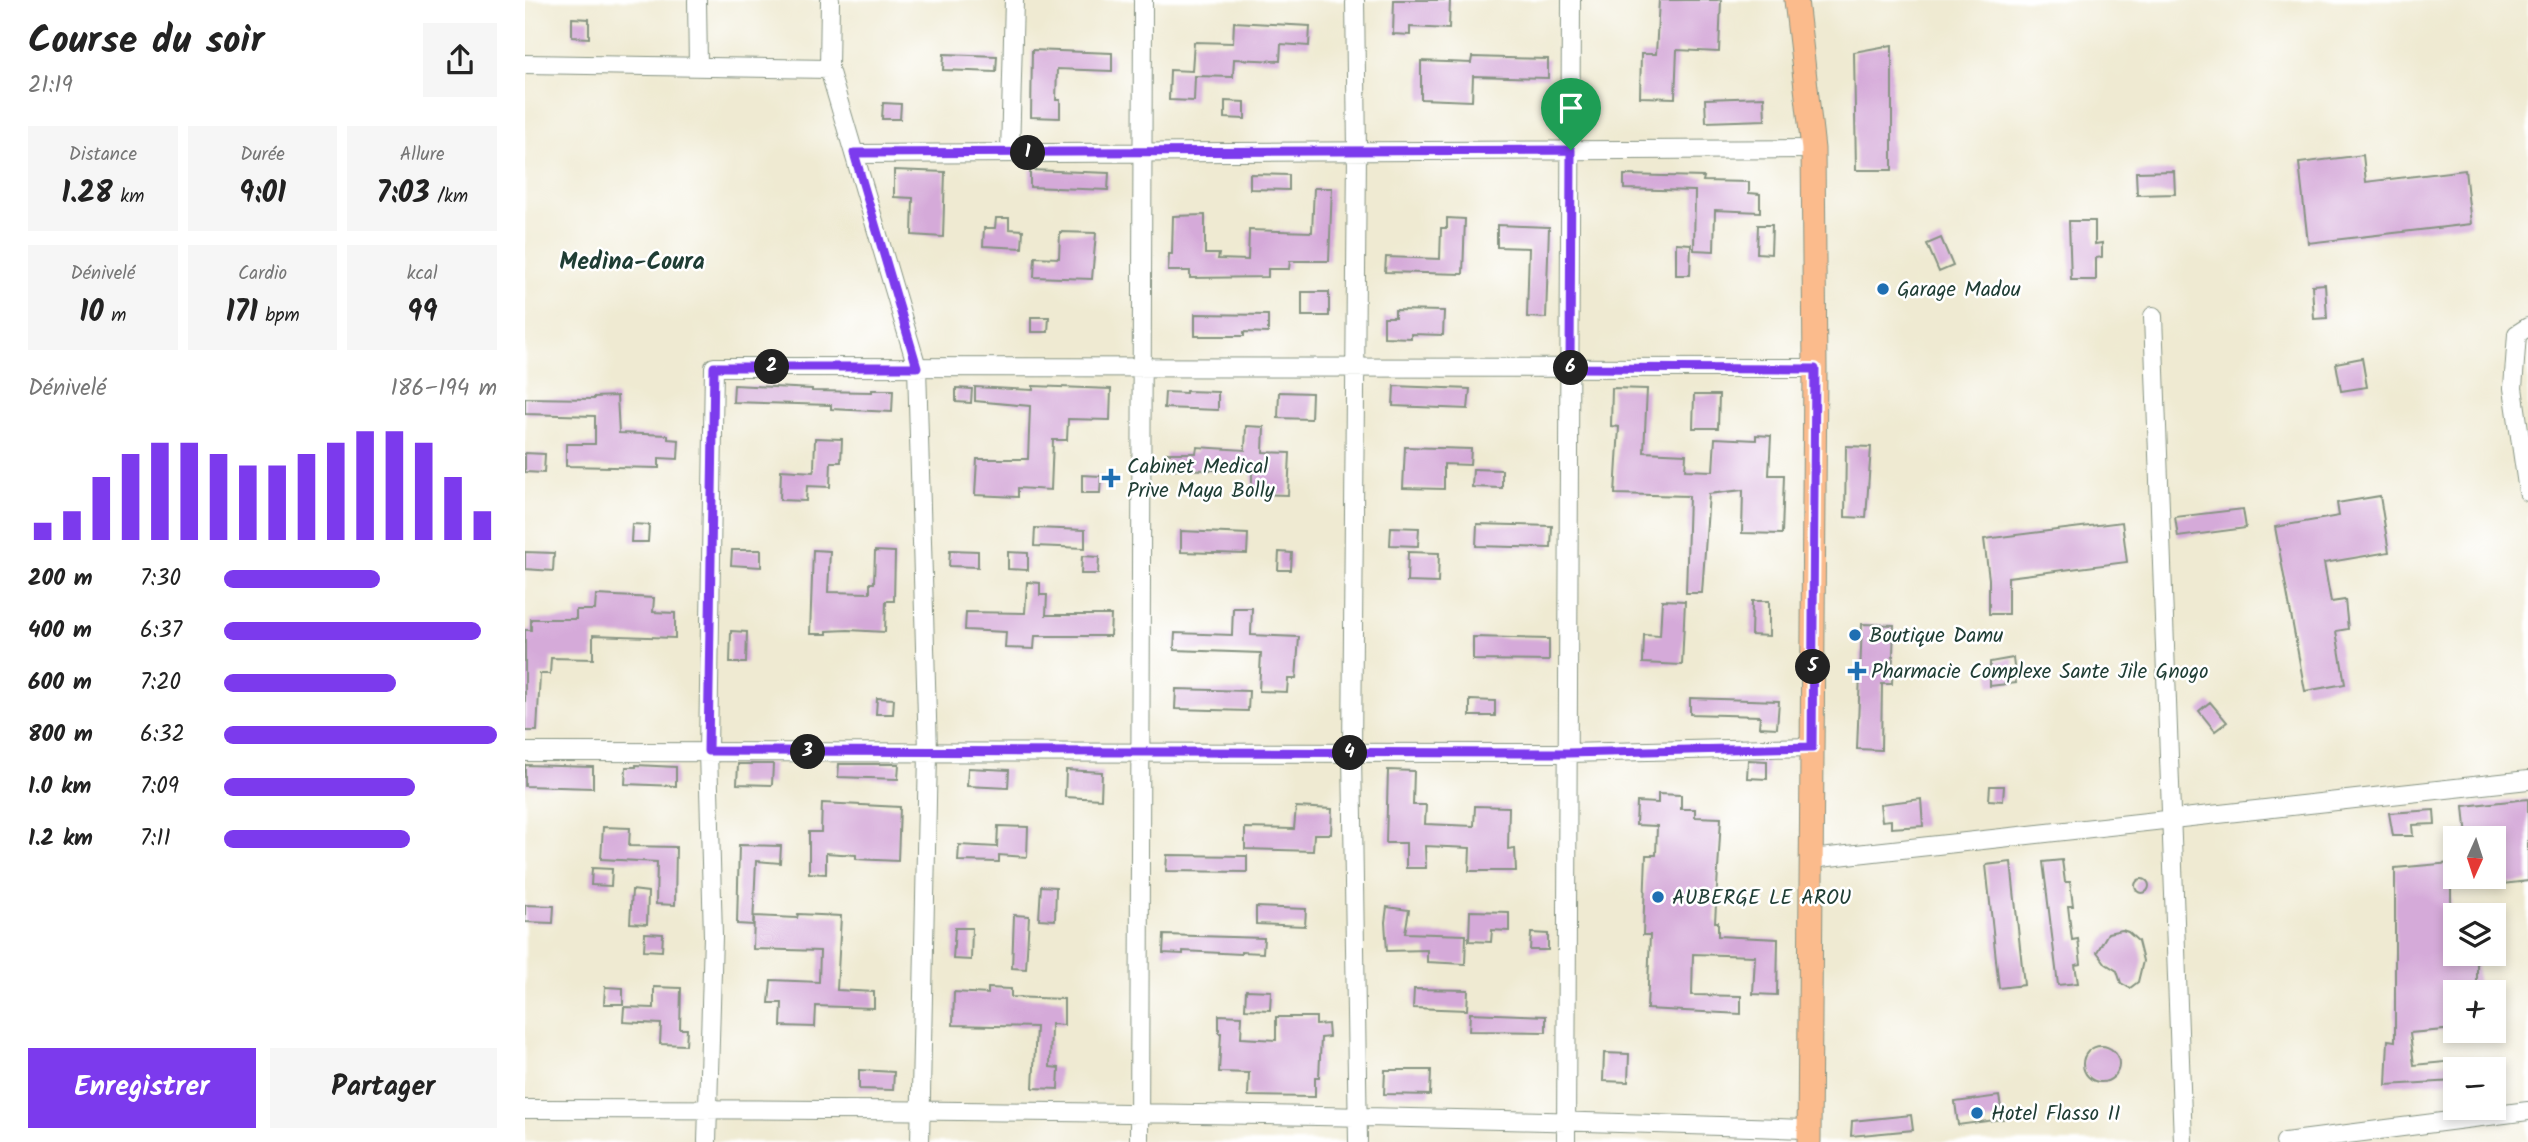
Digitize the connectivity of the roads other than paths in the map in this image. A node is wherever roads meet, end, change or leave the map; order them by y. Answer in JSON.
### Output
{"nodes":[{"id":1,"x":697,"y":0,"type":"edge"},
{"id":2,"x":830,"y":0,"type":"edge"},
{"id":3,"x":1014,"y":0,"type":"edge"},
{"id":4,"x":1143,"y":0,"type":"edge"},
{"id":5,"x":1355,"y":0,"type":"edge"},
{"id":6,"x":1571,"y":0,"type":"edge"},
{"id":7,"x":1796,"y":0,"type":"edge"},
{"id":8,"x":525,"y":64,"type":"edge"},
{"id":9,"x":698,"y":65,"type":"junction"},
{"id":10,"x":829,"y":69,"type":"junction"},
{"id":11,"x":1813,"y":149,"type":"junction"},
{"id":12,"x":1571,"y":150,"type":"junction"},
{"id":13,"x":1357,"y":151,"type":"junction"},
{"id":14,"x":1143,"y":152,"type":"junction"},
{"id":15,"x":854,"y":153,"type":"junction"},
{"id":16,"x":1010,"y":153,"type":"junction"},
{"id":17,"x":2153,"y":316,"type":"dead end"},
{"id":18,"x":2528,"y":327,"type":"edge"},
{"id":19,"x":917,"y":367,"type":"junction"},
{"id":20,"x":1142,"y":368,"type":"junction"},
{"id":21,"x":1356,"y":368,"type":"junction"},
{"id":22,"x":1570,"y":368,"type":"junction"},
{"id":23,"x":1815,"y":369,"type":"junction"},
{"id":24,"x":2528,"y":492,"type":"edge"},
{"id":25,"x":1812,"y":747,"type":"junction"},
{"id":26,"x":708,"y":751,"type":"junction"},
{"id":27,"x":525,"y":752,"type":"edge"},
{"id":28,"x":928,"y":752,"type":"junction"},
{"id":29,"x":1140,"y":752,"type":"junction"},
{"id":30,"x":1352,"y":753,"type":"junction"},
{"id":31,"x":1568,"y":753,"type":"junction"},
{"id":32,"x":2528,"y":780,"type":"edge"},
{"id":33,"x":2171,"y":820,"type":"junction"},
{"id":34,"x":1811,"y":859,"type":"junction"},
{"id":35,"x":708,"y":1109,"type":"junction"},
{"id":36,"x":525,"y":1110,"type":"edge"},
{"id":37,"x":2528,"y":1111,"type":"edge"},
{"id":38,"x":920,"y":1112,"type":"junction"},
{"id":39,"x":1139,"y":1115,"type":"junction"},
{"id":40,"x":1357,"y":1118,"type":"junction"},
{"id":41,"x":1566,"y":1121,"type":"junction"},
{"id":42,"x":1809,"y":1136,"type":"edge"},
{"id":43,"x":707,"y":1142,"type":"edge"},
{"id":44,"x":920,"y":1142,"type":"edge"},
{"id":45,"x":1139,"y":1142,"type":"edge"},
{"id":46,"x":1358,"y":1142,"type":"edge"},
{"id":47,"x":1566,"y":1142,"type":"edge"},
{"id":48,"x":2183,"y":1142,"type":"edge"},
{"id":49,"x":2285,"y":1142,"type":"edge"}],
"edges":[{"from":1,"to":9,"type":"street"},
{"from":2,"to":10,"type":"street"},
{"from":3,"to":16,"type":"street"},
{"from":4,"to":14,"type":"street"},
{"from":5,"to":13,"type":"street"},
{"from":6,"to":12,"type":"street"},
{"from":7,"to":11,"type":"main road"},
{"from":8,"to":9,"type":"street"},
{"from":9,"to":10,"type":"street"},
{"from":10,"to":15,"type":"street"},
{"from":11,"to":12,"type":"street"},
{"from":11,"to":23,"type":"main road"},
{"from":12,"to":13,"type":"street"},
{"from":12,"to":22,"type":"street"},
{"from":13,"to":14,"type":"street"},
{"from":13,"to":21,"type":"street"},
{"from":14,"to":16,"type":"street"},
{"from":14,"to":20,"type":"street"},
{"from":15,"to":16,"type":"street"},
{"from":15,"to":19,"type":"street"},
{"from":17,"to":33,"type":"street"},
{"from":18,"to":24,"type":"street"},
{"from":19,"to":20,"type":"street"},
{"from":19,"to":26,"type":"street"},
{"from":19,"to":28,"type":"street"},
{"from":20,"to":21,"type":"street"},
{"from":20,"to":29,"type":"street"},
{"from":21,"to":22,"type":"street"},
{"from":21,"to":30,"type":"street"},
{"from":22,"to":23,"type":"street"},
{"from":22,"to":31,"type":"street"},
{"from":23,"to":25,"type":"main road"},
{"from":25,"to":31,"type":"street"},
{"from":25,"to":34,"type":"main road"},
{"from":26,"to":27,"type":"street"},
{"from":26,"to":28,"type":"street"},
{"from":26,"to":35,"type":"street"},
{"from":28,"to":29,"type":"street"},
{"from":28,"to":38,"type":"street"},
{"from":29,"to":30,"type":"street"},
{"from":29,"to":39,"type":"street"},
{"from":30,"to":31,"type":"street"},
{"from":30,"to":40,"type":"street"},
{"from":31,"to":41,"type":"street"},
{"from":32,"to":33,"type":"street"},
{"from":33,"to":34,"type":"street"},
{"from":33,"to":48,"type":"street"},
{"from":34,"to":42,"type":"main road"},
{"from":35,"to":36,"type":"street"},
{"from":35,"to":38,"type":"street"},
{"from":35,"to":43,"type":"street"},
{"from":37,"to":49,"type":"street"},
{"from":38,"to":39,"type":"street"},
{"from":38,"to":44,"type":"street"},
{"from":39,"to":40,"type":"street"},
{"from":39,"to":45,"type":"street"},
{"from":40,"to":41,"type":"street"},
{"from":40,"to":46,"type":"street"},
{"from":41,"to":42,"type":"street"},
{"from":41,"to":47,"type":"street"}]}
